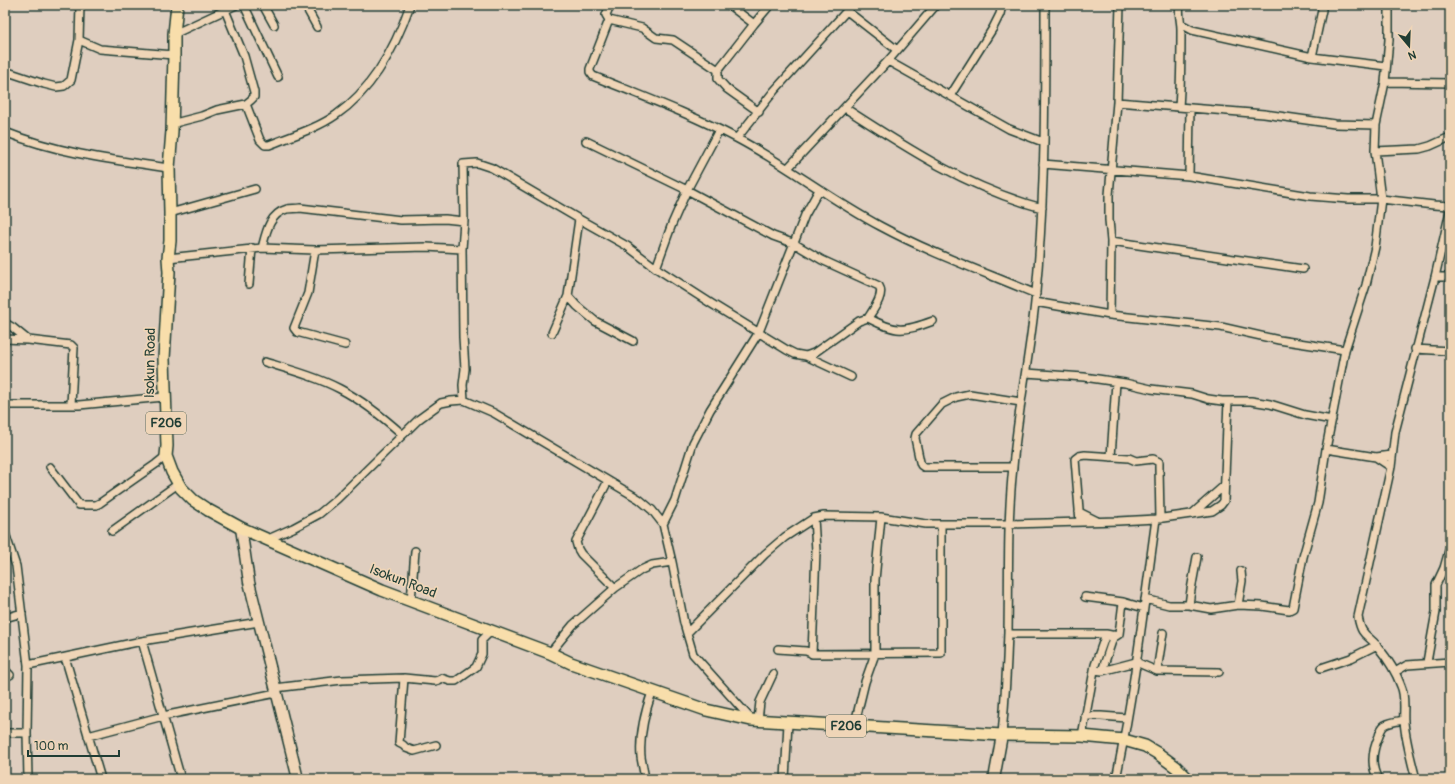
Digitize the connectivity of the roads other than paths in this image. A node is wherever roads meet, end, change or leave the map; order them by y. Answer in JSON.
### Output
{"nodes":[{"id":1,"x":80,"y":5,"type":"edge"},
{"id":2,"x":177,"y":5,"type":"edge"},
{"id":3,"x":236,"y":5,"type":"edge"},
{"id":4,"x":244,"y":5,"type":"edge"},
{"id":5,"x":263,"y":5,"type":"edge"},
{"id":6,"x":305,"y":5,"type":"edge"},
{"id":7,"x":410,"y":5,"type":"edge"},
{"id":8,"x":610,"y":5,"type":"edge"},
{"id":9,"x":729,"y":5,"type":"edge"},
{"id":10,"x":770,"y":5,"type":"edge"},
{"id":11,"x":936,"y":5,"type":"edge"},
{"id":12,"x":1002,"y":5,"type":"edge"},
{"id":13,"x":1044,"y":5,"type":"edge"},
{"id":14,"x":1120,"y":5,"type":"edge"},
{"id":15,"x":1180,"y":5,"type":"edge"},
{"id":16,"x":1321,"y":5,"type":"edge"},
{"id":17,"x":1389,"y":5,"type":"edge"},
{"id":18,"x":850,"y":8,"type":"edge"},
{"id":19,"x":226,"y":10,"type":"junction"},
{"id":20,"x":609,"y":20,"type":"junction"},
{"id":21,"x":754,"y":24,"type":"junction"},
{"id":22,"x":1181,"y":24,"type":"junction"},
{"id":23,"x":274,"y":25,"type":"dead end"},
{"id":24,"x":317,"y":27,"type":"dead end"},
{"id":25,"x":1192,"y":30,"type":"junction"},
{"id":26,"x":174,"y":34,"type":"junction"},
{"id":27,"x":79,"y":40,"type":"junction"},
{"id":28,"x":1181,"y":41,"type":"junction"},
{"id":29,"x":897,"y":50,"type":"junction"},
{"id":30,"x":174,"y":55,"type":"junction"},
{"id":31,"x":1312,"y":57,"type":"junction"},
{"id":32,"x":888,"y":61,"type":"junction"},
{"id":33,"x":1386,"y":66,"type":"junction"},
{"id":34,"x":5,"y":70,"type":"edge"},
{"id":35,"x":718,"y":70,"type":"junction"},
{"id":36,"x":278,"y":77,"type":"dead end"},
{"id":37,"x":1385,"y":82,"type":"junction"},
{"id":38,"x":1450,"y":83,"type":"edge"},
{"id":39,"x":950,"y":96,"type":"junction"},
{"id":40,"x":1117,"y":102,"type":"junction"},
{"id":41,"x":246,"y":104,"type":"junction"},
{"id":42,"x":1179,"y":107,"type":"junction"},
{"id":43,"x":845,"y":108,"type":"junction"},
{"id":44,"x":1190,"y":108,"type":"junction"},
{"id":45,"x":759,"y":112,"type":"junction"},
{"id":46,"x":171,"y":124,"type":"junction"},
{"id":47,"x":1376,"y":125,"type":"junction"},
{"id":48,"x":719,"y":130,"type":"junction"},
{"id":49,"x":5,"y":132,"type":"edge"},
{"id":50,"x":1450,"y":137,"type":"edge"},
{"id":51,"x":737,"y":138,"type":"junction"},
{"id":52,"x":586,"y":141,"type":"dead end"},
{"id":53,"x":1043,"y":142,"type":"junction"},
{"id":54,"x":1375,"y":152,"type":"junction"},
{"id":55,"x":1043,"y":164,"type":"junction"},
{"id":56,"x":169,"y":168,"type":"junction"},
{"id":57,"x":788,"y":168,"type":"junction"},
{"id":58,"x":1112,"y":171,"type":"junction"},
{"id":59,"x":1189,"y":176,"type":"junction"},
{"id":60,"x":255,"y":189,"type":"dead end"},
{"id":61,"x":687,"y":190,"type":"junction"},
{"id":62,"x":819,"y":190,"type":"junction"},
{"id":63,"x":1381,"y":199,"type":"junction"},
{"id":64,"x":1450,"y":206,"type":"edge"},
{"id":65,"x":1042,"y":208,"type":"junction"},
{"id":66,"x":1450,"y":211,"type":"edge"},
{"id":67,"x":170,"y":213,"type":"junction"},
{"id":68,"x":579,"y":219,"type":"junction"},
{"id":69,"x":464,"y":221,"type":"junction"},
{"id":70,"x":1111,"y":241,"type":"junction"},
{"id":71,"x":795,"y":244,"type":"junction"},
{"id":72,"x":252,"y":248,"type":"junction"},
{"id":73,"x":262,"y":248,"type":"junction"},
{"id":74,"x":462,"y":249,"type":"junction"},
{"id":75,"x":314,"y":250,"type":"junction"},
{"id":76,"x":168,"y":258,"type":"junction"},
{"id":77,"x":656,"y":268,"type":"junction"},
{"id":78,"x":1303,"y":268,"type":"dead end"},
{"id":79,"x":1435,"y":277,"type":"junction"},
{"id":80,"x":1450,"y":277,"type":"edge"},
{"id":81,"x":249,"y":284,"type":"dead end"},
{"id":82,"x":1036,"y":294,"type":"junction"},
{"id":83,"x":568,"y":296,"type":"junction"},
{"id":84,"x":1035,"y":302,"type":"junction"},
{"id":85,"x":1110,"y":316,"type":"junction"},
{"id":86,"x":868,"y":318,"type":"junction"},
{"id":87,"x":933,"y":321,"type":"dead end"},
{"id":88,"x":5,"y":323,"type":"edge"},
{"id":89,"x":759,"y":332,"type":"junction"},
{"id":90,"x":552,"y":334,"type":"dead end"},
{"id":91,"x":5,"y":339,"type":"edge"},
{"id":92,"x":28,"y":340,"type":"junction"},
{"id":93,"x":633,"y":341,"type":"dead end"},
{"id":94,"x":345,"y":345,"type":"dead end"},
{"id":95,"x":1415,"y":349,"type":"junction"},
{"id":96,"x":1345,"y":350,"type":"junction"},
{"id":97,"x":1450,"y":351,"type":"edge"},
{"id":98,"x":806,"y":356,"type":"junction"},
{"id":99,"x":265,"y":362,"type":"dead end"},
{"id":100,"x":1026,"y":373,"type":"junction"},
{"id":101,"x":851,"y":377,"type":"dead end"},
{"id":102,"x":1116,"y":382,"type":"junction"},
{"id":103,"x":164,"y":397,"type":"junction"},
{"id":104,"x":464,"y":400,"type":"junction"},
{"id":105,"x":1228,"y":400,"type":"junction"},
{"id":106,"x":1021,"y":402,"type":"junction"},
{"id":107,"x":5,"y":405,"type":"edge"},
{"id":108,"x":71,"y":405,"type":"junction"},
{"id":109,"x":1332,"y":420,"type":"junction"},
{"id":110,"x":402,"y":434,"type":"junction"},
{"id":111,"x":1326,"y":449,"type":"junction"},
{"id":112,"x":1392,"y":455,"type":"junction"},
{"id":113,"x":166,"y":456,"type":"junction"},
{"id":114,"x":1111,"y":457,"type":"junction"},
{"id":115,"x":1376,"y":457,"type":"junction"},
{"id":116,"x":50,"y":467,"type":"dead end"},
{"id":117,"x":1013,"y":467,"type":"junction"},
{"id":118,"x":1391,"y":467,"type":"junction"},
{"id":119,"x":608,"y":481,"type":"junction"},
{"id":120,"x":178,"y":484,"type":"junction"},
{"id":121,"x":1225,"y":485,"type":"junction"},
{"id":122,"x":1206,"y":503,"type":"junction"},
{"id":123,"x":1080,"y":512,"type":"junction"},
{"id":124,"x":1202,"y":513,"type":"junction"},
{"id":125,"x":1192,"y":514,"type":"junction"},
{"id":126,"x":881,"y":517,"type":"junction"},
{"id":127,"x":814,"y":518,"type":"junction"},
{"id":128,"x":1158,"y":519,"type":"junction"},
{"id":129,"x":1080,"y":522,"type":"junction"},
{"id":130,"x":1099,"y":522,"type":"junction"},
{"id":131,"x":663,"y":524,"type":"junction"},
{"id":132,"x":941,"y":524,"type":"junction"},
{"id":133,"x":1009,"y":524,"type":"junction"},
{"id":134,"x":241,"y":528,"type":"junction"},
{"id":135,"x":112,"y":531,"type":"dead end"},
{"id":136,"x":5,"y":533,"type":"edge"},
{"id":137,"x":266,"y":540,"type":"junction"},
{"id":138,"x":1450,"y":547,"type":"edge"},
{"id":139,"x":415,"y":551,"type":"dead end"},
{"id":140,"x":1198,"y":557,"type":"dead end"},
{"id":141,"x":672,"y":562,"type":"junction"},
{"id":142,"x":1241,"y":572,"type":"dead end"},
{"id":143,"x":615,"y":588,"type":"junction"},
{"id":144,"x":1085,"y":597,"type":"dead end"},
{"id":145,"x":1145,"y":599,"type":"junction"},
{"id":146,"x":411,"y":601,"type":"junction"},
{"id":147,"x":1123,"y":602,"type":"junction"},
{"id":148,"x":1189,"y":605,"type":"junction"},
{"id":149,"x":1238,"y":605,"type":"junction"},
{"id":150,"x":1144,"y":608,"type":"junction"},
{"id":151,"x":22,"y":613,"type":"junction"},
{"id":152,"x":5,"y":618,"type":"edge"},
{"id":153,"x":259,"y":622,"type":"junction"},
{"id":154,"x":1163,"y":633,"type":"dead end"},
{"id":155,"x":498,"y":634,"type":"junction"},
{"id":156,"x":687,"y":634,"type":"junction"},
{"id":157,"x":1008,"y":634,"type":"junction"},
{"id":158,"x":1106,"y":634,"type":"junction"},
{"id":159,"x":1114,"y":635,"type":"junction"},
{"id":160,"x":142,"y":641,"type":"junction"},
{"id":161,"x":1376,"y":645,"type":"junction"},
{"id":162,"x":778,"y":649,"type":"dead end"},
{"id":163,"x":550,"y":653,"type":"junction"},
{"id":164,"x":812,"y":654,"type":"junction"},
{"id":165,"x":874,"y":654,"type":"junction"},
{"id":166,"x":65,"y":657,"type":"junction"},
{"id":167,"x":1136,"y":662,"type":"junction"},
{"id":168,"x":1427,"y":662,"type":"junction"},
{"id":169,"x":1450,"y":662,"type":"edge"},
{"id":170,"x":28,"y":665,"type":"junction"},
{"id":171,"x":1322,"y":668,"type":"dead end"},
{"id":172,"x":1094,"y":670,"type":"junction"},
{"id":173,"x":1102,"y":671,"type":"junction"},
{"id":174,"x":1157,"y":671,"type":"junction"},
{"id":175,"x":1219,"y":672,"type":"dead end"},
{"id":176,"x":1394,"y":672,"type":"junction"},
{"id":177,"x":773,"y":674,"type":"dead end"},
{"id":178,"x":404,"y":678,"type":"junction"},
{"id":179,"x":276,"y":691,"type":"junction"},
{"id":180,"x":652,"y":692,"type":"junction"},
{"id":181,"x":163,"y":716,"type":"junction"},
{"id":182,"x":1085,"y":716,"type":"junction"},
{"id":183,"x":1127,"y":718,"type":"junction"},
{"id":184,"x":754,"y":720,"type":"junction"},
{"id":185,"x":1404,"y":720,"type":"junction"},
{"id":186,"x":788,"y":723,"type":"junction"},
{"id":187,"x":854,"y":727,"type":"junction"},
{"id":188,"x":27,"y":733,"type":"junction"},
{"id":189,"x":5,"y":734,"type":"edge"},
{"id":190,"x":1002,"y":735,"type":"junction"},
{"id":191,"x":88,"y":736,"type":"junction"},
{"id":192,"x":1082,"y":736,"type":"junction"},
{"id":193,"x":1124,"y":740,"type":"junction"},
{"id":194,"x":436,"y":745,"type":"dead end"},
{"id":195,"x":28,"y":779,"type":"edge"},
{"id":196,"x":101,"y":779,"type":"edge"},
{"id":197,"x":181,"y":779,"type":"edge"},
{"id":198,"x":298,"y":779,"type":"edge"},
{"id":199,"x":645,"y":779,"type":"edge"},
{"id":200,"x":785,"y":779,"type":"edge"},
{"id":201,"x":994,"y":779,"type":"edge"},
{"id":202,"x":1116,"y":779,"type":"edge"},
{"id":203,"x":1188,"y":779,"type":"edge"},
{"id":204,"x":1378,"y":779,"type":"edge"},
{"id":205,"x":1416,"y":779,"type":"edge"}],
"edges":[{"from":1,"to":27,"type":"street"},
{"from":2,"to":26,"type":"main road","name":"Isokun Road","number":"F206"},
{"from":3,"to":19,"type":"street"},
{"from":4,"to":36,"type":"street"},
{"from":5,"to":23,"type":"street"},
{"from":6,"to":24,"type":"street"},
{"from":7,"to":41,"type":"street"},
{"from":8,"to":20,"type":"street"},
{"from":9,"to":21,"type":"street"},
{"from":10,"to":21,"type":"street"},
{"from":11,"to":29,"type":"street"},
{"from":12,"to":39,"type":"street"},
{"from":13,"to":53,"type":"street"},
{"from":14,"to":40,"type":"street"},
{"from":15,"to":22,"type":"street"},
{"from":16,"to":31,"type":"street"},
{"from":17,"to":33,"type":"street"},
{"from":18,"to":29,"type":"street"},
{"from":18,"to":45,"type":"street"},
{"from":19,"to":26,"type":"street"},
{"from":19,"to":41,"type":"street"},
{"from":20,"to":35,"type":"street"},
{"from":20,"to":48,"type":"street"},
{"from":21,"to":35,"type":"street"},
{"from":22,"to":25,"type":"street"},
{"from":22,"to":28,"type":"street"},
{"from":25,"to":28,"type":"street"},
{"from":25,"to":31,"type":"street"},
{"from":26,"to":30,"type":"main road","name":"Isokun Road","number":"F206"},
{"from":27,"to":30,"type":"street"},
{"from":27,"to":34,"type":"street"},
{"from":28,"to":42,"type":"street"},
{"from":29,"to":32,"type":"street"},
{"from":30,"to":46,"type":"main road","name":"Isokun Road","number":"F206"},
{"from":31,"to":33,"type":"street"},
{"from":32,"to":39,"type":"street"},
{"from":32,"to":43,"type":"street"},
{"from":33,"to":37,"type":"street"},
{"from":35,"to":45,"type":"street"},
{"from":37,"to":38,"type":"street"},
{"from":37,"to":47,"type":"street"},
{"from":39,"to":53,"type":"street"},
{"from":40,"to":42,"type":"street"},
{"from":40,"to":58,"type":"street"},
{"from":41,"to":46,"type":"street"},
{"from":42,"to":44,"type":"street"},
{"from":43,"to":57,"type":"street"},
{"from":43,"to":65,"type":"street"},
{"from":44,"to":47,"type":"street"},
{"from":44,"to":59,"type":"street"},
{"from":45,"to":51,"type":"street"},
{"from":46,"to":56,"type":"main road","name":"Isokun Road","number":"F206"},
{"from":47,"to":54,"type":"street"},
{"from":48,"to":51,"type":"street"},
{"from":48,"to":61,"type":"street"},
{"from":49,"to":56,"type":"street"},
{"from":50,"to":54,"type":"street"},
{"from":51,"to":57,"type":"street"},
{"from":52,"to":61,"type":"street"},
{"from":53,"to":55,"type":"street"},
{"from":54,"to":63,"type":"street"},
{"from":55,"to":58,"type":"street"},
{"from":55,"to":65,"type":"street"},
{"from":56,"to":67,"type":"main road","name":"Isokun Road","number":"F206"},
{"from":57,"to":62,"type":"street"},
{"from":58,"to":59,"type":"street"},
{"from":58,"to":70,"type":"street"},
{"from":59,"to":63,"type":"street"},
{"from":60,"to":67,"type":"street"},
{"from":61,"to":71,"type":"street"},
{"from":61,"to":77,"type":"street"},
{"from":62,"to":71,"type":"street"},
{"from":62,"to":82,"type":"street"},
{"from":63,"to":64,"type":"street"},
{"from":63,"to":96,"type":"street"},
{"from":65,"to":82,"type":"street"},
{"from":66,"to":79,"type":"street"},
{"from":67,"to":76,"type":"main road","name":"Isokun Road","number":"F206"},
{"from":68,"to":69,"type":"street"},
{"from":68,"to":77,"type":"street"},
{"from":68,"to":83,"type":"street"},
{"from":69,"to":73,"type":"street"},
{"from":69,"to":74,"type":"street"},
{"from":70,"to":78,"type":"street"},
{"from":70,"to":85,"type":"street"},
{"from":71,"to":86,"type":"street"},
{"from":71,"to":89,"type":"street"},
{"from":72,"to":73,"type":"street"},
{"from":72,"to":76,"type":"street"},
{"from":72,"to":81,"type":"street"},
{"from":73,"to":75,"type":"street"},
{"from":74,"to":75,"type":"street"},
{"from":74,"to":104,"type":"street"},
{"from":75,"to":94,"type":"street"},
{"from":76,"to":103,"type":"main road","name":"Isokun Road","number":"F206"},
{"from":77,"to":89,"type":"street"},
{"from":79,"to":80,"type":"street"},
{"from":79,"to":95,"type":"street"},
{"from":82,"to":84,"type":"street"},
{"from":83,"to":90,"type":"street"},
{"from":83,"to":93,"type":"street"},
{"from":84,"to":85,"type":"street"},
{"from":84,"to":100,"type":"street"},
{"from":85,"to":96,"type":"street"},
{"from":86,"to":87,"type":"street"},
{"from":86,"to":98,"type":"street"},
{"from":88,"to":92,"type":"street"},
{"from":89,"to":98,"type":"street"},
{"from":89,"to":131,"type":"street"},
{"from":91,"to":92,"type":"street"},
{"from":92,"to":108,"type":"street"},
{"from":95,"to":97,"type":"street"},
{"from":95,"to":112,"type":"street"},
{"from":96,"to":109,"type":"street"},
{"from":98,"to":101,"type":"street"},
{"from":99,"to":110,"type":"street"},
{"from":100,"to":102,"type":"street"},
{"from":100,"to":106,"type":"street"},
{"from":102,"to":105,"type":"street"},
{"from":102,"to":114,"type":"street"},
{"from":103,"to":108,"type":"street"},
{"from":103,"to":113,"type":"main road","name":"Isokun Road","number":"F206"},
{"from":104,"to":110,"type":"street"},
{"from":104,"to":119,"type":"street"},
{"from":105,"to":109,"type":"street"},
{"from":105,"to":121,"type":"street"},
{"from":106,"to":117,"type":"street"},
{"from":106,"to":117,"type":"street"},
{"from":107,"to":108,"type":"street"},
{"from":109,"to":111,"type":"street"},
{"from":110,"to":137,"type":"street"},
{"from":111,"to":115,"type":"street"},
{"from":111,"to":149,"type":"street"},
{"from":112,"to":115,"type":"street"},
{"from":112,"to":118,"type":"street"},
{"from":113,"to":116,"type":"street"},
{"from":113,"to":120,"type":"main road","name":"Isokun Road","number":"F206"},
{"from":114,"to":123,"type":"street"},
{"from":114,"to":128,"type":"street"},
{"from":115,"to":118,"type":"street"},
{"from":117,"to":133,"type":"street"},
{"from":118,"to":161,"type":"street"},
{"from":119,"to":131,"type":"street"},
{"from":119,"to":143,"type":"street"},
{"from":120,"to":134,"type":"main road","name":"Isokun Road","number":"F206"},
{"from":120,"to":135,"type":"street"},
{"from":121,"to":122,"type":"street"},
{"from":121,"to":124,"type":"street"},
{"from":122,"to":124,"type":"street"},
{"from":122,"to":125,"type":"street"},
{"from":123,"to":129,"type":"street"},
{"from":123,"to":130,"type":"street"},
{"from":124,"to":125,"type":"street"},
{"from":125,"to":128,"type":"street"},
{"from":126,"to":127,"type":"street"},
{"from":126,"to":132,"type":"street"},
{"from":126,"to":165,"type":"street"},
{"from":127,"to":156,"type":"street"},
{"from":127,"to":164,"type":"street"},
{"from":128,"to":130,"type":"street"},
{"from":128,"to":145,"type":"street"},
{"from":129,"to":130,"type":"street"},
{"from":129,"to":133,"type":"street"},
{"from":131,"to":141,"type":"street"},
{"from":132,"to":133,"type":"street"},
{"from":132,"to":165,"type":"street"},
{"from":133,"to":157,"type":"street"},
{"from":134,"to":137,"type":"main road","name":"Isokun Road","number":"F206"},
{"from":134,"to":153,"type":"street"},
{"from":136,"to":151,"type":"street"},
{"from":137,"to":146,"type":"main road","name":"Isokun Road","number":"F206"},
{"from":138,"to":168,"type":"street"},
{"from":139,"to":146,"type":"street"},
{"from":140,"to":148,"type":"street"},
{"from":141,"to":143,"type":"street"},
{"from":141,"to":156,"type":"street"},
{"from":142,"to":149,"type":"street"},
{"from":143,"to":163,"type":"street"},
{"from":144,"to":147,"type":"street"},
{"from":145,"to":148,"type":"street"},
{"from":145,"to":150,"type":"street"},
{"from":146,"to":155,"type":"main road","name":"Isokun Road","number":"F206"},
{"from":147,"to":150,"type":"street"},
{"from":147,"to":159,"type":"street"},
{"from":148,"to":149,"type":"street"},
{"from":150,"to":167,"type":"street"},
{"from":151,"to":152,"type":"street"},
{"from":151,"to":170,"type":"street"},
{"from":153,"to":160,"type":"street"},
{"from":153,"to":179,"type":"street"},
{"from":154,"to":174,"type":"street"},
{"from":155,"to":163,"type":"main road","number":"F206"},
{"from":155,"to":178,"type":"street"},
{"from":156,"to":184,"type":"street"},
{"from":157,"to":158,"type":"street"},
{"from":157,"to":190,"type":"street"},
{"from":158,"to":159,"type":"street"},
{"from":158,"to":172,"type":"street"},
{"from":159,"to":173,"type":"street"},
{"from":160,"to":166,"type":"street"},
{"from":160,"to":181,"type":"street"},
{"from":161,"to":171,"type":"street"},
{"from":161,"to":176,"type":"street"},
{"from":162,"to":164,"type":"street"},
{"from":163,"to":180,"type":"main road","number":"F206"},
{"from":164,"to":165,"type":"street"},
{"from":165,"to":187,"type":"street"},
{"from":166,"to":170,"type":"street"},
{"from":166,"to":191,"type":"street"},
{"from":167,"to":173,"type":"street"},
{"from":167,"to":174,"type":"street"},
{"from":167,"to":183,"type":"street"},
{"from":168,"to":169,"type":"street"},
{"from":168,"to":176,"type":"street"},
{"from":170,"to":188,"type":"street"},
{"from":172,"to":173,"type":"street"},
{"from":172,"to":182,"type":"street"},
{"from":174,"to":175,"type":"street"},
{"from":176,"to":185,"type":"street"},
{"from":177,"to":184,"type":"street"},
{"from":178,"to":179,"type":"street"},
{"from":178,"to":194,"type":"street"},
{"from":179,"to":181,"type":"street"},
{"from":179,"to":198,"type":"street"},
{"from":180,"to":184,"type":"main road","number":"F206"},
{"from":180,"to":199,"type":"street"},
{"from":181,"to":191,"type":"street"},
{"from":181,"to":197,"type":"street"},
{"from":182,"to":183,"type":"street"},
{"from":182,"to":192,"type":"street"},
{"from":183,"to":193,"type":"street"},
{"from":184,"to":186,"type":"main road","number":"F206"},
{"from":185,"to":204,"type":"street"},
{"from":185,"to":205,"type":"street"},
{"from":186,"to":187,"type":"main road","number":"F206"},
{"from":186,"to":200,"type":"street"},
{"from":187,"to":190,"type":"main road","number":"F206"},
{"from":188,"to":189,"type":"street"},
{"from":188,"to":195,"type":"street"},
{"from":190,"to":192,"type":"main road","number":"F206"},
{"from":190,"to":201,"type":"street"},
{"from":191,"to":196,"type":"street"},
{"from":192,"to":193,"type":"main road","number":"F206"},
{"from":193,"to":202,"type":"street"},
{"from":193,"to":203,"type":"main road","number":"F206"}]}
